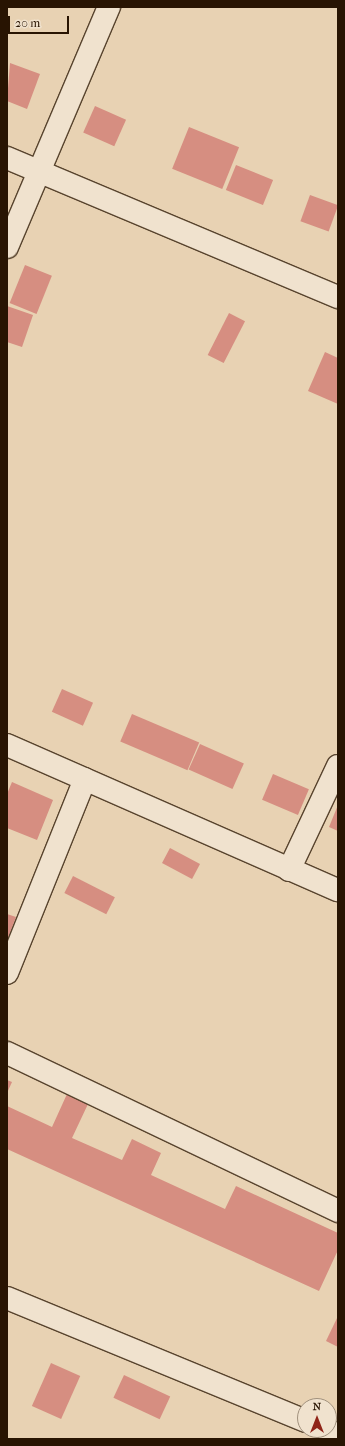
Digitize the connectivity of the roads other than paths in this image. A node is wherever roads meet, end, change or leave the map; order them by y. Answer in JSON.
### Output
{"nodes":[{"id":1,"x":109,"y":7,"type":"edge"},
{"id":2,"x":7,"y":158,"type":"edge"},
{"id":3,"x":38,"y":170,"type":"junction"},
{"id":4,"x":7,"y":247,"type":"edge"},
{"id":5,"x":338,"y":297,"type":"edge"},
{"id":6,"x":7,"y":745,"type":"edge"},
{"id":7,"x":338,"y":766,"type":"edge"},
{"id":8,"x":85,"y":779,"type":"junction"},
{"id":9,"x":289,"y":870,"type":"junction"},
{"id":10,"x":338,"y":890,"type":"edge"},
{"id":11,"x":7,"y":973,"type":"edge"},
{"id":12,"x":7,"y":1053,"type":"edge"},
{"id":13,"x":338,"y":1211,"type":"edge"},
{"id":14,"x":7,"y":1298,"type":"edge"},
{"id":15,"x":297,"y":1418,"type":"edge"}],
"edges":[{"from":1,"to":3,"type":"street"},
{"from":2,"to":3,"type":"street"},
{"from":3,"to":4,"type":"street"},
{"from":3,"to":5,"type":"street"},
{"from":6,"to":8,"type":"street"},
{"from":7,"to":9,"type":"street"},
{"from":8,"to":9,"type":"street"},
{"from":8,"to":11,"type":"street"},
{"from":9,"to":10,"type":"street"},
{"from":12,"to":13,"type":"street"},
{"from":14,"to":15,"type":"street"}]}
